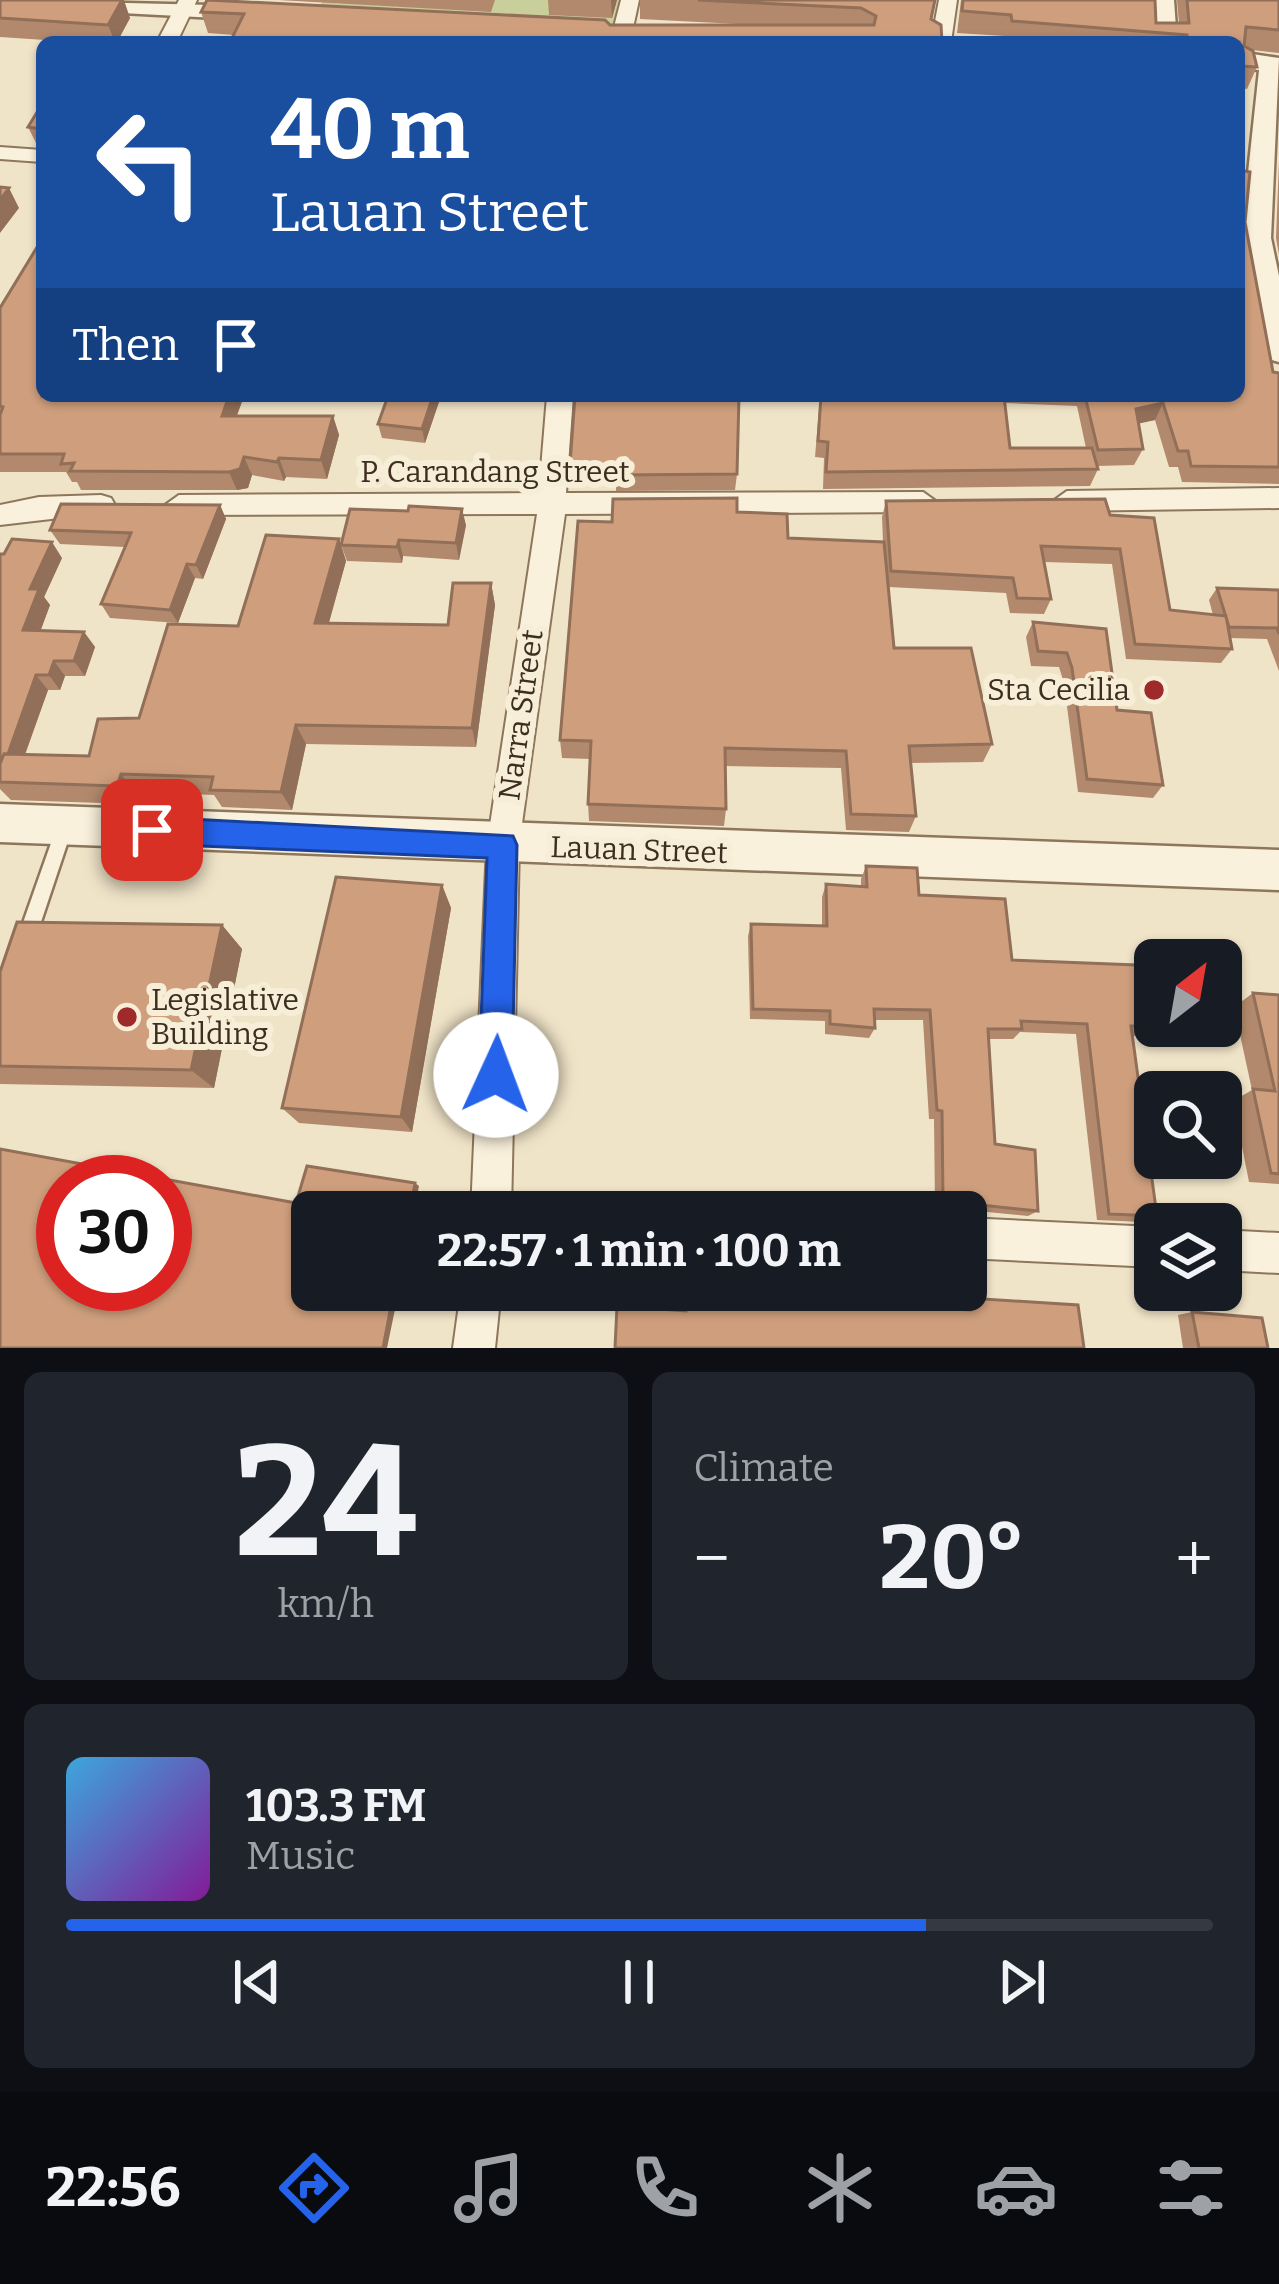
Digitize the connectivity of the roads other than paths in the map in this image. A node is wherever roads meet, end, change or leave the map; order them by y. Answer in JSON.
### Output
{"nodes":[{"id":1,"x":8,"y":0,"type":"edge"},
{"id":2,"x":630,"y":0,"type":"edge"},
{"id":3,"x":948,"y":0,"type":"edge"},
{"id":4,"x":1162,"y":0,"type":"edge"},
{"id":5,"x":186,"y":5,"type":"edge"},
{"id":6,"x":272,"y":14,"type":"edge"},
{"id":7,"x":621,"y":34,"type":"edge"},
{"id":8,"x":170,"y":36,"type":"edge"},
{"id":9,"x":942,"y":36,"type":"edge"},
{"id":10,"x":1164,"y":36,"type":"edge"},
{"id":11,"x":1245,"y":61,"type":"edge"},
{"id":12,"x":0,"y":153,"type":"edge"},
{"id":13,"x":36,"y":156,"type":"edge"},
{"id":14,"x":1247,"y":238,"type":"edge"},
{"id":15,"x":1279,"y":351,"type":"edge"},
{"id":16,"x":560,"y":402,"type":"edge"},
{"id":17,"x":1279,"y":498,"type":"edge"},
{"id":18,"x":1044,"y":501,"type":"edge"},
{"id":19,"x":950,"y":502,"type":"edge"},
{"id":20,"x":552,"y":506,"type":"junction"},
{"id":21,"x":0,"y":515,"type":"edge"},
{"id":22,"x":0,"y":823,"type":"edge"},
{"id":23,"x":65,"y":826,"type":"junction"},
{"id":24,"x":502,"y":845,"type":"junction"},
{"id":25,"x":1279,"y":870,"type":"edge"},
{"id":26,"x":22,"y":951,"type":"edge"},
{"id":27,"x":492,"y":1191,"type":"edge"},
{"id":28,"x":987,"y":1239,"type":"edge"},
{"id":29,"x":1134,"y":1246,"type":"edge"},
{"id":30,"x":1242,"y":1251,"type":"edge"},
{"id":31,"x":1279,"y":1253,"type":"edge"},
{"id":32,"x":479,"y":1311,"type":"edge"},
{"id":33,"x":474,"y":1348,"type":"edge"}],
"edges":[{"from":1,"to":5,"type":"street"},
{"from":2,"to":7,"type":"street"},
{"from":3,"to":9,"type":"street"},
{"from":4,"to":10,"type":"street"},
{"from":5,"to":6,"type":"street"},
{"from":5,"to":8,"type":"street"},
{"from":11,"to":14,"type":"street"},
{"from":12,"to":13,"type":"street"},
{"from":14,"to":15,"type":"street"},
{"from":16,"to":20,"type":"street","name":"Narra Street"},
{"from":17,"to":18,"type":"street"},
{"from":19,"to":20,"type":"street","name":"P. Carandang Street"},
{"from":20,"to":21,"type":"street","name":"P. Carandang Street"},
{"from":20,"to":24,"type":"street","name":"Narra Street"},
{"from":22,"to":23,"type":"street","name":"Lauan Street"},
{"from":23,"to":24,"type":"street","name":"Lauan Street"},
{"from":23,"to":26,"type":"lane"},
{"from":24,"to":25,"type":"street","name":"Lauan Street"},
{"from":24,"to":27,"type":"street","name":"Narra Street"},
{"from":28,"to":29,"type":"street"},
{"from":30,"to":31,"type":"street"},
{"from":32,"to":33,"type":"street"}]}
